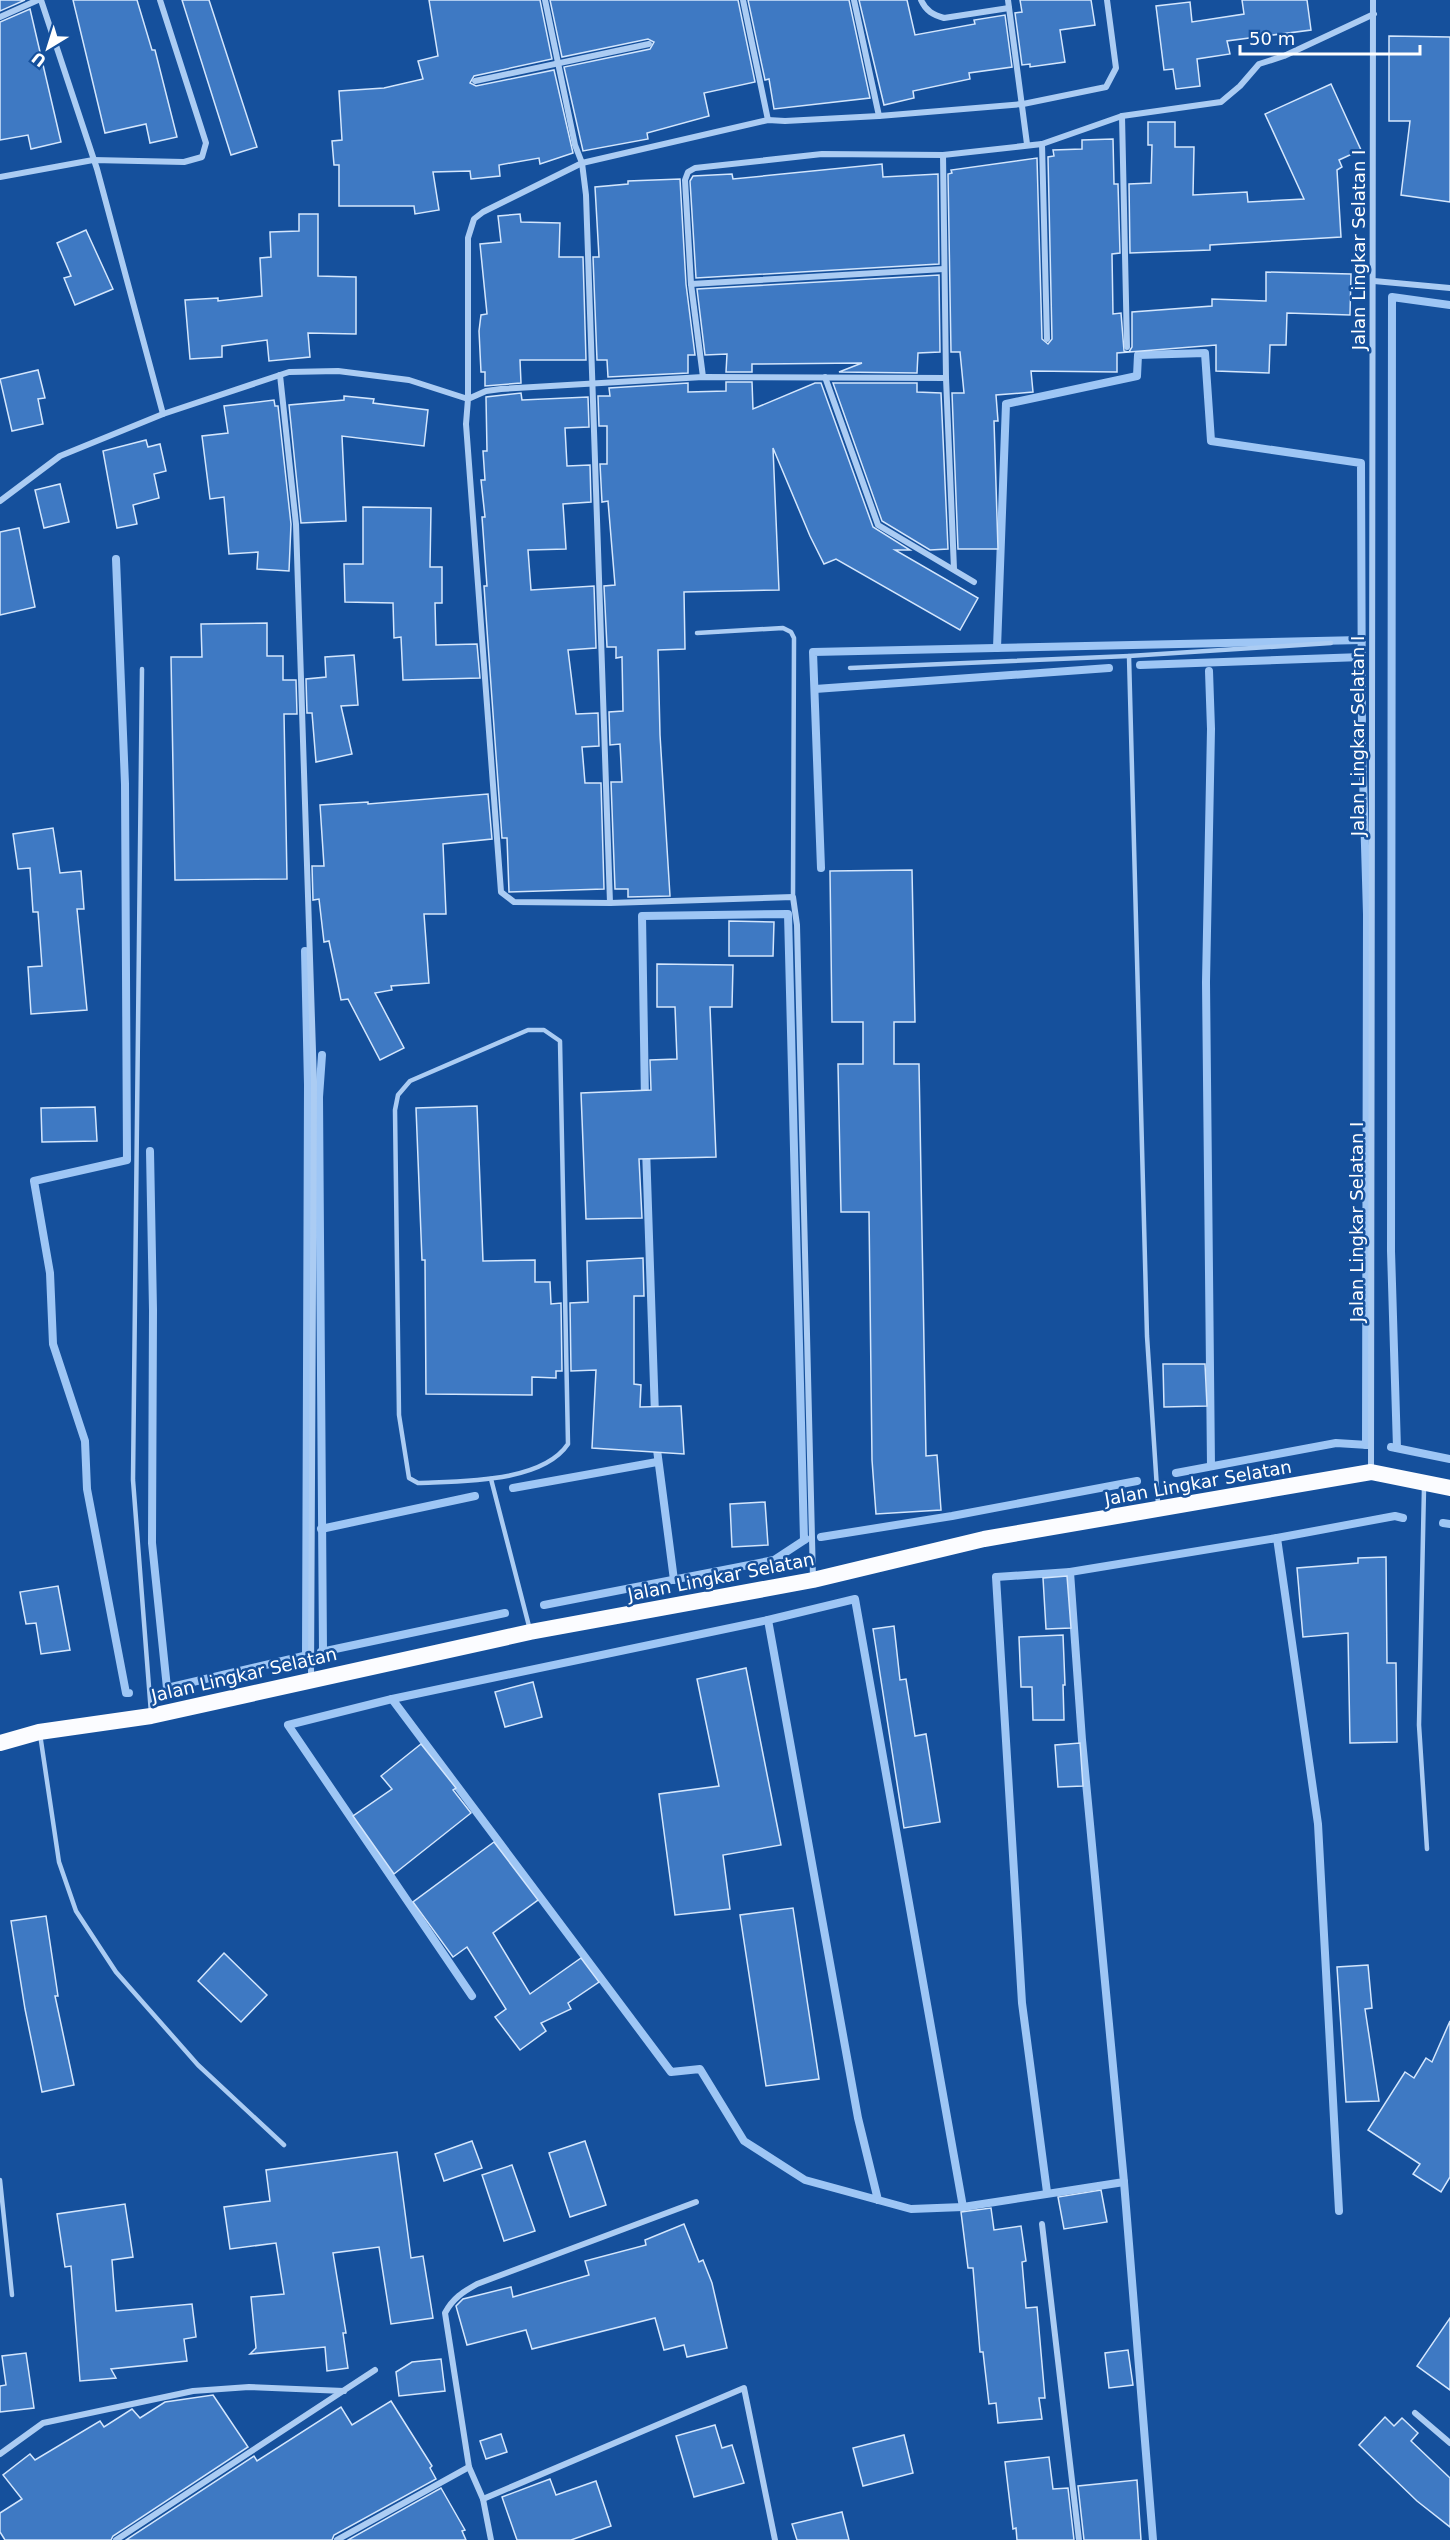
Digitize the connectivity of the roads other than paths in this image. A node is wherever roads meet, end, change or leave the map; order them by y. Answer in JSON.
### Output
{"nodes":[{"id":1,"x":39,"y":0,"type":"edge"},
{"id":2,"x":160,"y":0,"type":"edge"},
{"id":3,"x":545,"y":0,"type":"edge"},
{"id":4,"x":743,"y":0,"type":"edge"},
{"id":5,"x":854,"y":0,"type":"edge"},
{"id":6,"x":921,"y":0,"type":"edge"},
{"id":7,"x":1107,"y":0,"type":"edge"},
{"id":8,"x":1373,"y":0,"type":"edge"},
{"id":9,"x":1009,"y":4,"type":"edge"},
{"id":10,"x":1374,"y":14,"type":"junction"},
{"id":11,"x":0,"y":17,"type":"edge"},
{"id":12,"x":649,"y":44,"type":"dead end"},
{"id":13,"x":559,"y":63,"type":"junction"},
{"id":14,"x":475,"y":81,"type":"dead end"},
{"id":15,"x":1023,"y":104,"type":"junction"},
{"id":16,"x":879,"y":116,"type":"junction"},
{"id":17,"x":1122,"y":116,"type":"junction"},
{"id":18,"x":768,"y":120,"type":"junction"},
{"id":19,"x":1026,"y":141,"type":"junction"},
{"id":20,"x":1042,"y":144,"type":"junction"},
{"id":21,"x":943,"y":155,"type":"junction"},
{"id":22,"x":93,"y":160,"type":"junction"},
{"id":23,"x":582,"y":163,"type":"junction"},
{"id":24,"x":0,"y":177,"type":"edge"},
{"id":25,"x":944,"y":269,"type":"junction"},
{"id":26,"x":1374,"y":281,"type":"junction"},
{"id":27,"x":691,"y":284,"type":"junction"},
{"id":28,"x":1450,"y":288,"type":"edge"},
{"id":29,"x":1047,"y":339,"type":"dead end"},
{"id":30,"x":1127,"y":347,"type":"dead end"},
{"id":31,"x":280,"y":375,"type":"junction"},
{"id":32,"x":703,"y":377,"type":"junction"},
{"id":33,"x":825,"y":377,"type":"junction"},
{"id":34,"x":946,"y":378,"type":"junction"},
{"id":35,"x":593,"y":384,"type":"junction"},
{"id":36,"x":468,"y":399,"type":"junction"},
{"id":37,"x":163,"y":414,"type":"junction"},
{"id":38,"x":0,"y":501,"type":"edge"},
{"id":39,"x":954,"y":569,"type":"junction"},
{"id":40,"x":975,"y":582,"type":"dead end"},
{"id":41,"x":697,"y":633,"type":"dead end"},
{"id":42,"x":1331,"y":643,"type":"dead end"},
{"id":43,"x":1129,"y":656,"type":"junction"},
{"id":44,"x":850,"y":668,"type":"dead end"},
{"id":45,"x":142,"y":669,"type":"dead end"},
{"id":46,"x":794,"y":897,"type":"junction"},
{"id":47,"x":610,"y":903,"type":"junction"},
{"id":48,"x":1371,"y":1472,"type":"junction"},
{"id":49,"x":491,"y":1479,"type":"junction"},
{"id":50,"x":1424,"y":1485,"type":"junction"},
{"id":51,"x":1450,"y":1488,"type":"edge"},
{"id":52,"x":1158,"y":1510,"type":"junction"},
{"id":53,"x":813,"y":1580,"type":"junction"},
{"id":54,"x":530,"y":1632,"type":"junction"},
{"id":55,"x":311,"y":1679,"type":"junction"},
{"id":56,"x":151,"y":1716,"type":"junction"},
{"id":57,"x":39,"y":1732,"type":"junction"},
{"id":58,"x":0,"y":1743,"type":"edge"},
{"id":59,"x":1427,"y":1849,"type":"dead end"},
{"id":60,"x":284,"y":2145,"type":"dead end"},
{"id":61,"x":0,"y":2180,"type":"edge"},
{"id":62,"x":696,"y":2202,"type":"dead end"},
{"id":63,"x":1042,"y":2224,"type":"dead end"},
{"id":64,"x":12,"y":2295,"type":"dead end"},
{"id":65,"x":375,"y":2370,"type":"dead end"},
{"id":66,"x":344,"y":2391,"type":"junction"},
{"id":67,"x":1414,"y":2413,"type":"dead end"},
{"id":68,"x":1450,"y":2443,"type":"edge"},
{"id":69,"x":0,"y":2454,"type":"edge"},
{"id":70,"x":469,"y":2467,"type":"junction"},
{"id":71,"x":483,"y":2499,"type":"junction"},
{"id":72,"x":116,"y":2540,"type":"edge"},
{"id":73,"x":337,"y":2540,"type":"edge"},
{"id":74,"x":491,"y":2540,"type":"edge"},
{"id":75,"x":775,"y":2540,"type":"edge"},
{"id":76,"x":1079,"y":2540,"type":"edge"}],
"edges":[{"from":1,"to":11,"type":"street"},
{"from":1,"to":22,"type":"street"},
{"from":2,"to":22,"type":"street"},
{"from":3,"to":13,"type":"street"},
{"from":4,"to":18,"type":"street"},
{"from":5,"to":16,"type":"street"},
{"from":6,"to":9,"type":"street"},
{"from":7,"to":15,"type":"street"},
{"from":8,"to":10,"type":"street","name":"Jalan Lingkar Selatan I"},
{"from":9,"to":15,"type":"street"},
{"from":10,"to":17,"type":"street"},
{"from":10,"to":26,"type":"street","name":"Jalan Lingkar Selatan I"},
{"from":12,"to":13,"type":"street"},
{"from":13,"to":14,"type":"street"},
{"from":13,"to":23,"type":"street"},
{"from":15,"to":16,"type":"street"},
{"from":15,"to":19,"type":"street"},
{"from":16,"to":18,"type":"street"},
{"from":17,"to":20,"type":"street"},
{"from":17,"to":30,"type":"street"},
{"from":18,"to":23,"type":"street"},
{"from":19,"to":20,"type":"street"},
{"from":19,"to":21,"type":"street"},
{"from":20,"to":29,"type":"street"},
{"from":21,"to":25,"type":"street"},
{"from":21,"to":27,"type":"street"},
{"from":22,"to":24,"type":"street"},
{"from":22,"to":37,"type":"street"},
{"from":23,"to":35,"type":"street"},
{"from":23,"to":36,"type":"street"},
{"from":25,"to":27,"type":"street"},
{"from":25,"to":34,"type":"street"},
{"from":26,"to":28,"type":"street"},
{"from":26,"to":48,"type":"street","name":"Jalan Lingkar Selatan I"},
{"from":27,"to":32,"type":"street"},
{"from":31,"to":36,"type":"street"},
{"from":31,"to":37,"type":"street"},
{"from":31,"to":55,"type":"street"},
{"from":32,"to":33,"type":"street"},
{"from":32,"to":35,"type":"street"},
{"from":33,"to":34,"type":"street"},
{"from":33,"to":39,"type":"street"},
{"from":34,"to":39,"type":"street"},
{"from":35,"to":36,"type":"street"},
{"from":35,"to":47,"type":"street"},
{"from":36,"to":47,"type":"street"},
{"from":37,"to":38,"type":"street"},
{"from":39,"to":40,"type":"street"},
{"from":41,"to":46,"type":"lane"},
{"from":42,"to":43,"type":"lane"},
{"from":43,"to":44,"type":"lane"},
{"from":43,"to":52,"type":"lane"},
{"from":45,"to":56,"type":"lane"},
{"from":46,"to":47,"type":"street"},
{"from":46,"to":53,"type":"street"},
{"from":48,"to":50,"type":"highway","name":"Jalan Lingkar Selatan"},
{"from":48,"to":52,"type":"highway","name":"Jalan Lingkar Selatan"},
{"from":49,"to":49,"type":"lane"},
{"from":49,"to":54,"type":"lane"},
{"from":50,"to":51,"type":"highway","name":"Jalan Lingkar Selatan"},
{"from":50,"to":59,"type":"lane"},
{"from":52,"to":53,"type":"highway","name":"Jalan Lingkar Selatan"},
{"from":53,"to":54,"type":"highway","name":"Jalan Lingkar Selatan"},
{"from":54,"to":55,"type":"highway","name":"Jalan Lingkar Selatan"},
{"from":55,"to":56,"type":"highway","name":"Jalan Lingkar Selatan"},
{"from":56,"to":57,"type":"highway","name":"Jalan Lingkar Selatan"},
{"from":57,"to":58,"type":"highway","name":"Jalan Lingkar Selatan"},
{"from":57,"to":60,"type":"lane"},
{"from":61,"to":64,"type":"lane"},
{"from":62,"to":70,"type":"street"},
{"from":63,"to":76,"type":"street"},
{"from":65,"to":66,"type":"street"},
{"from":66,"to":69,"type":"street"},
{"from":66,"to":72,"type":"street"},
{"from":67,"to":68,"type":"street"},
{"from":70,"to":71,"type":"street"},
{"from":70,"to":73,"type":"street"},
{"from":71,"to":74,"type":"street"},
{"from":71,"to":75,"type":"street"}]}
